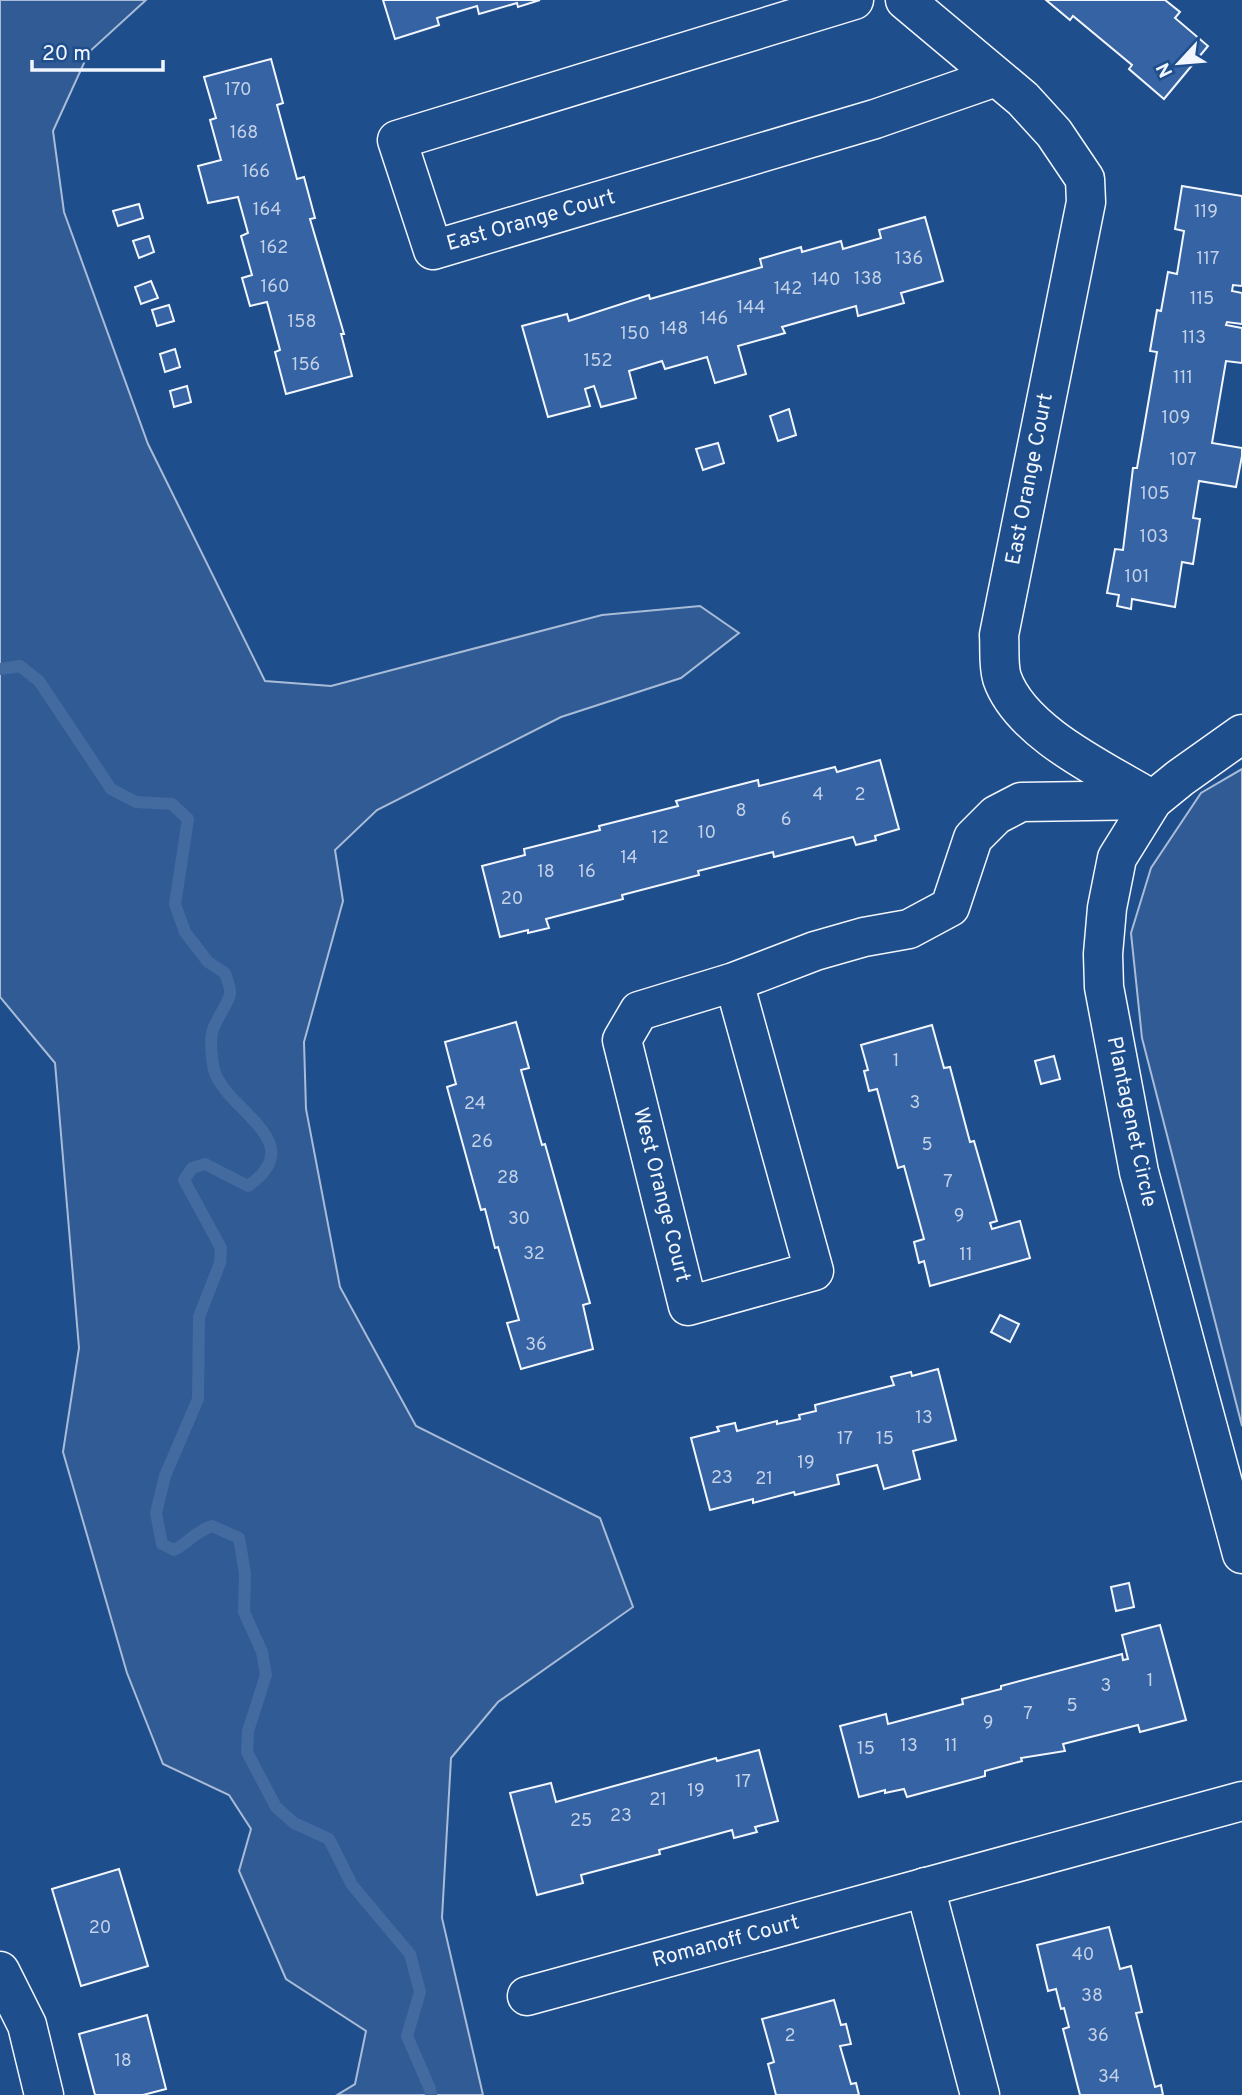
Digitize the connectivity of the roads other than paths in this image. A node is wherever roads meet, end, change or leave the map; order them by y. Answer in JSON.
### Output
{"nodes":[{"id":1,"x":854,"y":0,"type":"edge"},
{"id":2,"x":905,"y":0,"type":"edge"},
{"id":3,"x":996,"y":77,"type":"junction"},
{"id":4,"x":1242,"y":734,"type":"edge"},
{"id":5,"x":1153,"y":800,"type":"junction"},
{"id":6,"x":734,"y":982,"type":"junction"},
{"id":7,"x":1242,"y":1554,"type":"edge"},
{"id":8,"x":1242,"y":1801,"type":"edge"},
{"id":9,"x":925,"y":1887,"type":"junction"},
{"id":10,"x":0,"y":1970,"type":"edge"},
{"id":11,"x":527,"y":1996,"type":"dead end"},
{"id":12,"x":44,"y":2095,"type":"edge"},
{"id":13,"x":980,"y":2095,"type":"edge"}],
"edges":[{"from":1,"to":3,"type":"street","name":"East Orange Court"},
{"from":2,"to":3,"type":"street","name":"East Orange Court"},
{"from":3,"to":5,"type":"street","name":"East Orange Court"},
{"from":4,"to":5,"type":"street","name":"Plantagenet Circle"},
{"from":5,"to":6,"type":"street","name":"West Orange Court"},
{"from":5,"to":7,"type":"street","name":"Plantagenet Circle"},
{"from":6,"to":6,"type":"street","name":"West Orange Court"},
{"from":8,"to":9,"type":"street","name":"Romanoff Court"},
{"from":9,"to":11,"type":"street","name":"Romanoff Court"},
{"from":9,"to":13,"type":"street"},
{"from":10,"to":12,"type":"street"}]}
